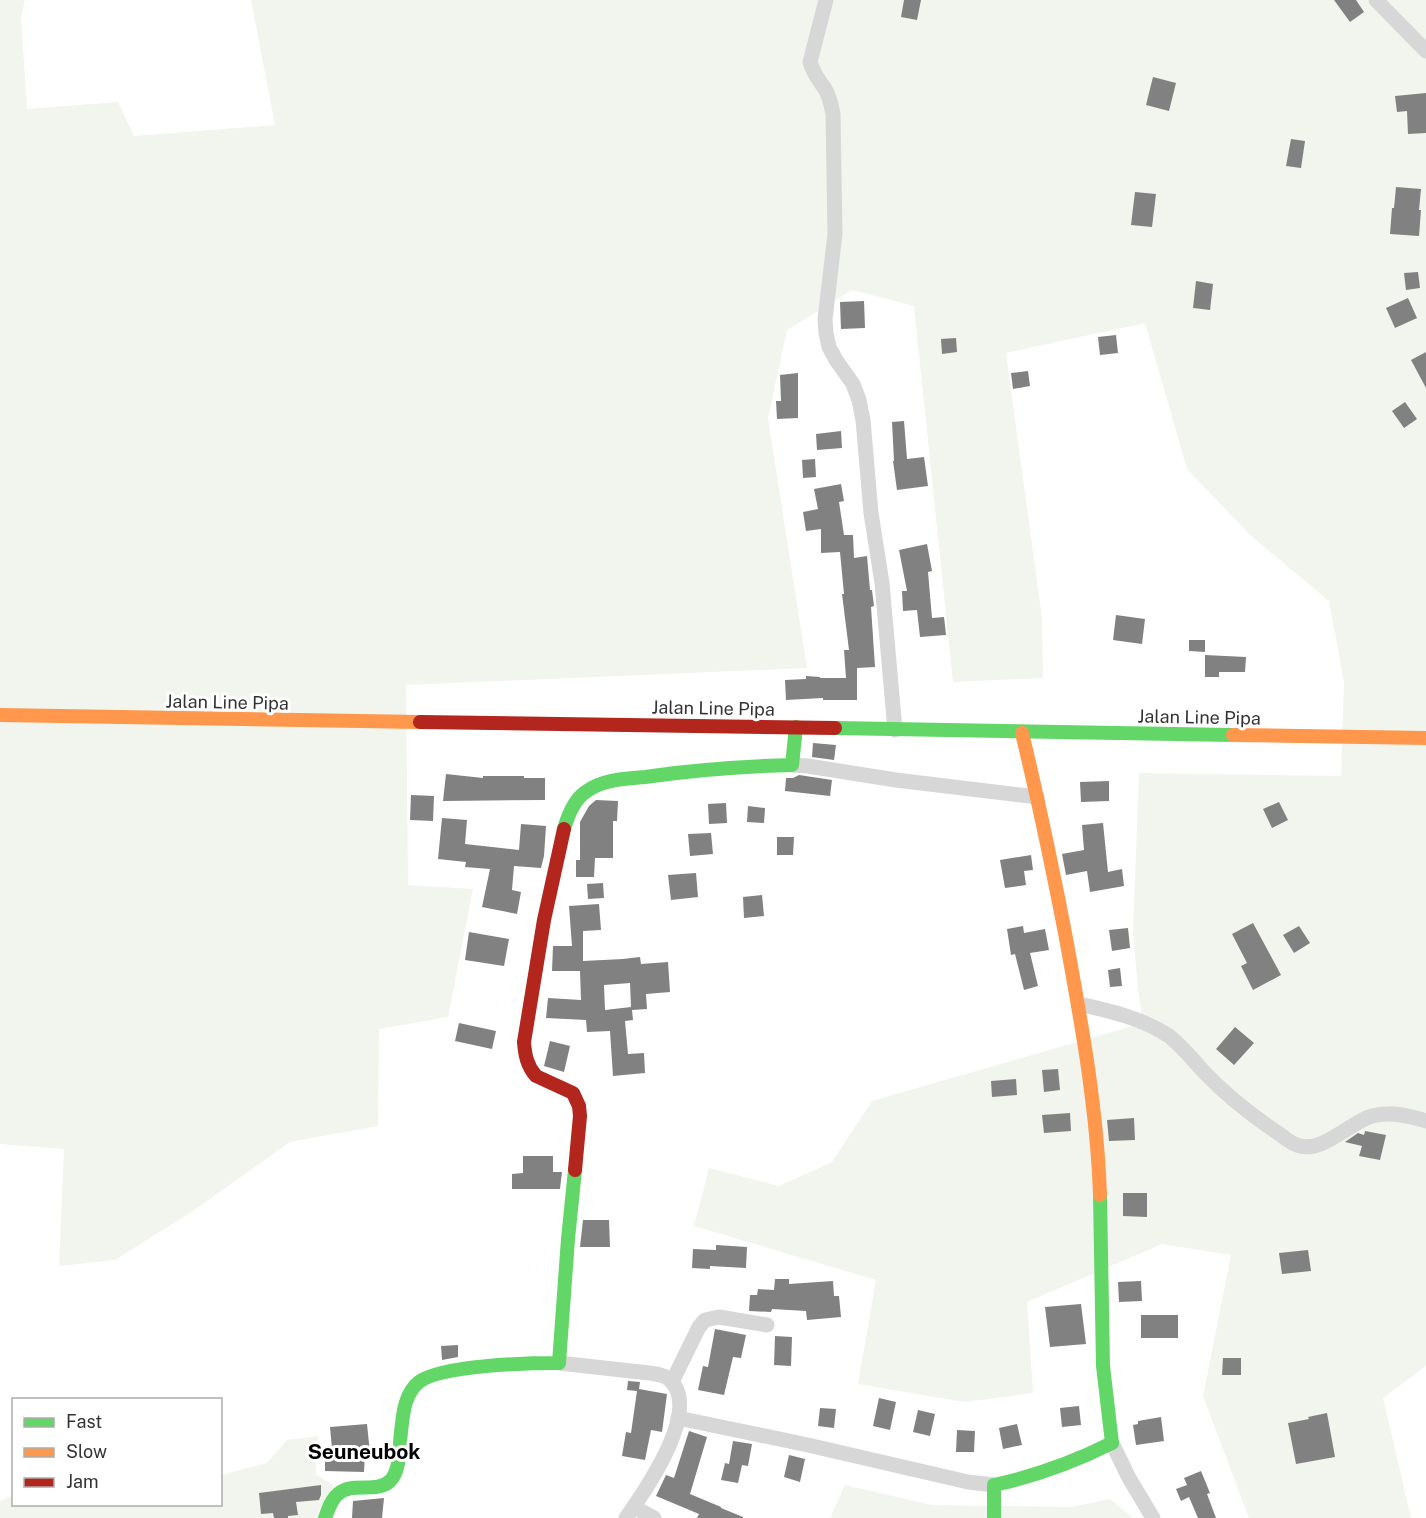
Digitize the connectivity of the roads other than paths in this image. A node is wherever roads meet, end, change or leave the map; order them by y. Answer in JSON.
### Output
{"nodes":[{"id":1,"x":826,"y":0,"type":"edge"},
{"id":2,"x":1376,"y":0,"type":"edge"},
{"id":3,"x":1426,"y":51,"type":"edge"},
{"id":4,"x":0,"y":716,"type":"edge"},
{"id":5,"x":796,"y":727,"type":"junction"},
{"id":6,"x":895,"y":730,"type":"junction"},
{"id":7,"x":1022,"y":733,"type":"junction"},
{"id":8,"x":1426,"y":738,"type":"edge"},
{"id":9,"x":792,"y":765,"type":"junction"},
{"id":10,"x":1037,"y":797,"type":"junction"},
{"id":11,"x":1079,"y":1004,"type":"junction"},
{"id":12,"x":1426,"y":1121,"type":"edge"},
{"id":13,"x":767,"y":1325,"type":"dead end"},
{"id":14,"x":559,"y":1363,"type":"junction"},
{"id":15,"x":672,"y":1382,"type":"junction"},
{"id":16,"x":678,"y":1419,"type":"junction"},
{"id":17,"x":1112,"y":1443,"type":"junction"},
{"id":18,"x":994,"y":1485,"type":"junction"},
{"id":19,"x":630,"y":1513,"type":"edge"},
{"id":20,"x":325,"y":1518,"type":"edge"},
{"id":21,"x":654,"y":1518,"type":"edge"},
{"id":22,"x":994,"y":1518,"type":"edge"},
{"id":23,"x":1153,"y":1518,"type":"edge"}],
"edges":[{"from":1,"to":6,"type":"street"},
{"from":2,"to":3,"type":"street"},
{"from":4,"to":5,"type":"street","name":"Jalan Line Pipa"},
{"from":5,"to":6,"type":"street","name":"Jalan Line Pipa"},
{"from":5,"to":9,"type":"street"},
{"from":6,"to":7,"type":"street","name":"Jalan Line Pipa"},
{"from":7,"to":8,"type":"street","name":"Jalan Line Pipa"},
{"from":7,"to":10,"type":"street"},
{"from":9,"to":10,"type":"street"},
{"from":9,"to":14,"type":"street"},
{"from":10,"to":11,"type":"street"},
{"from":11,"to":12,"type":"street"},
{"from":11,"to":17,"type":"street"},
{"from":13,"to":15,"type":"street"},
{"from":14,"to":15,"type":"street"},
{"from":14,"to":20,"type":"street"},
{"from":15,"to":16,"type":"street"},
{"from":16,"to":18,"type":"street"},
{"from":16,"to":19,"type":"street"},
{"from":17,"to":18,"type":"street"},
{"from":17,"to":23,"type":"street"},
{"from":18,"to":22,"type":"street"},
{"from":19,"to":21,"type":"street"}]}
